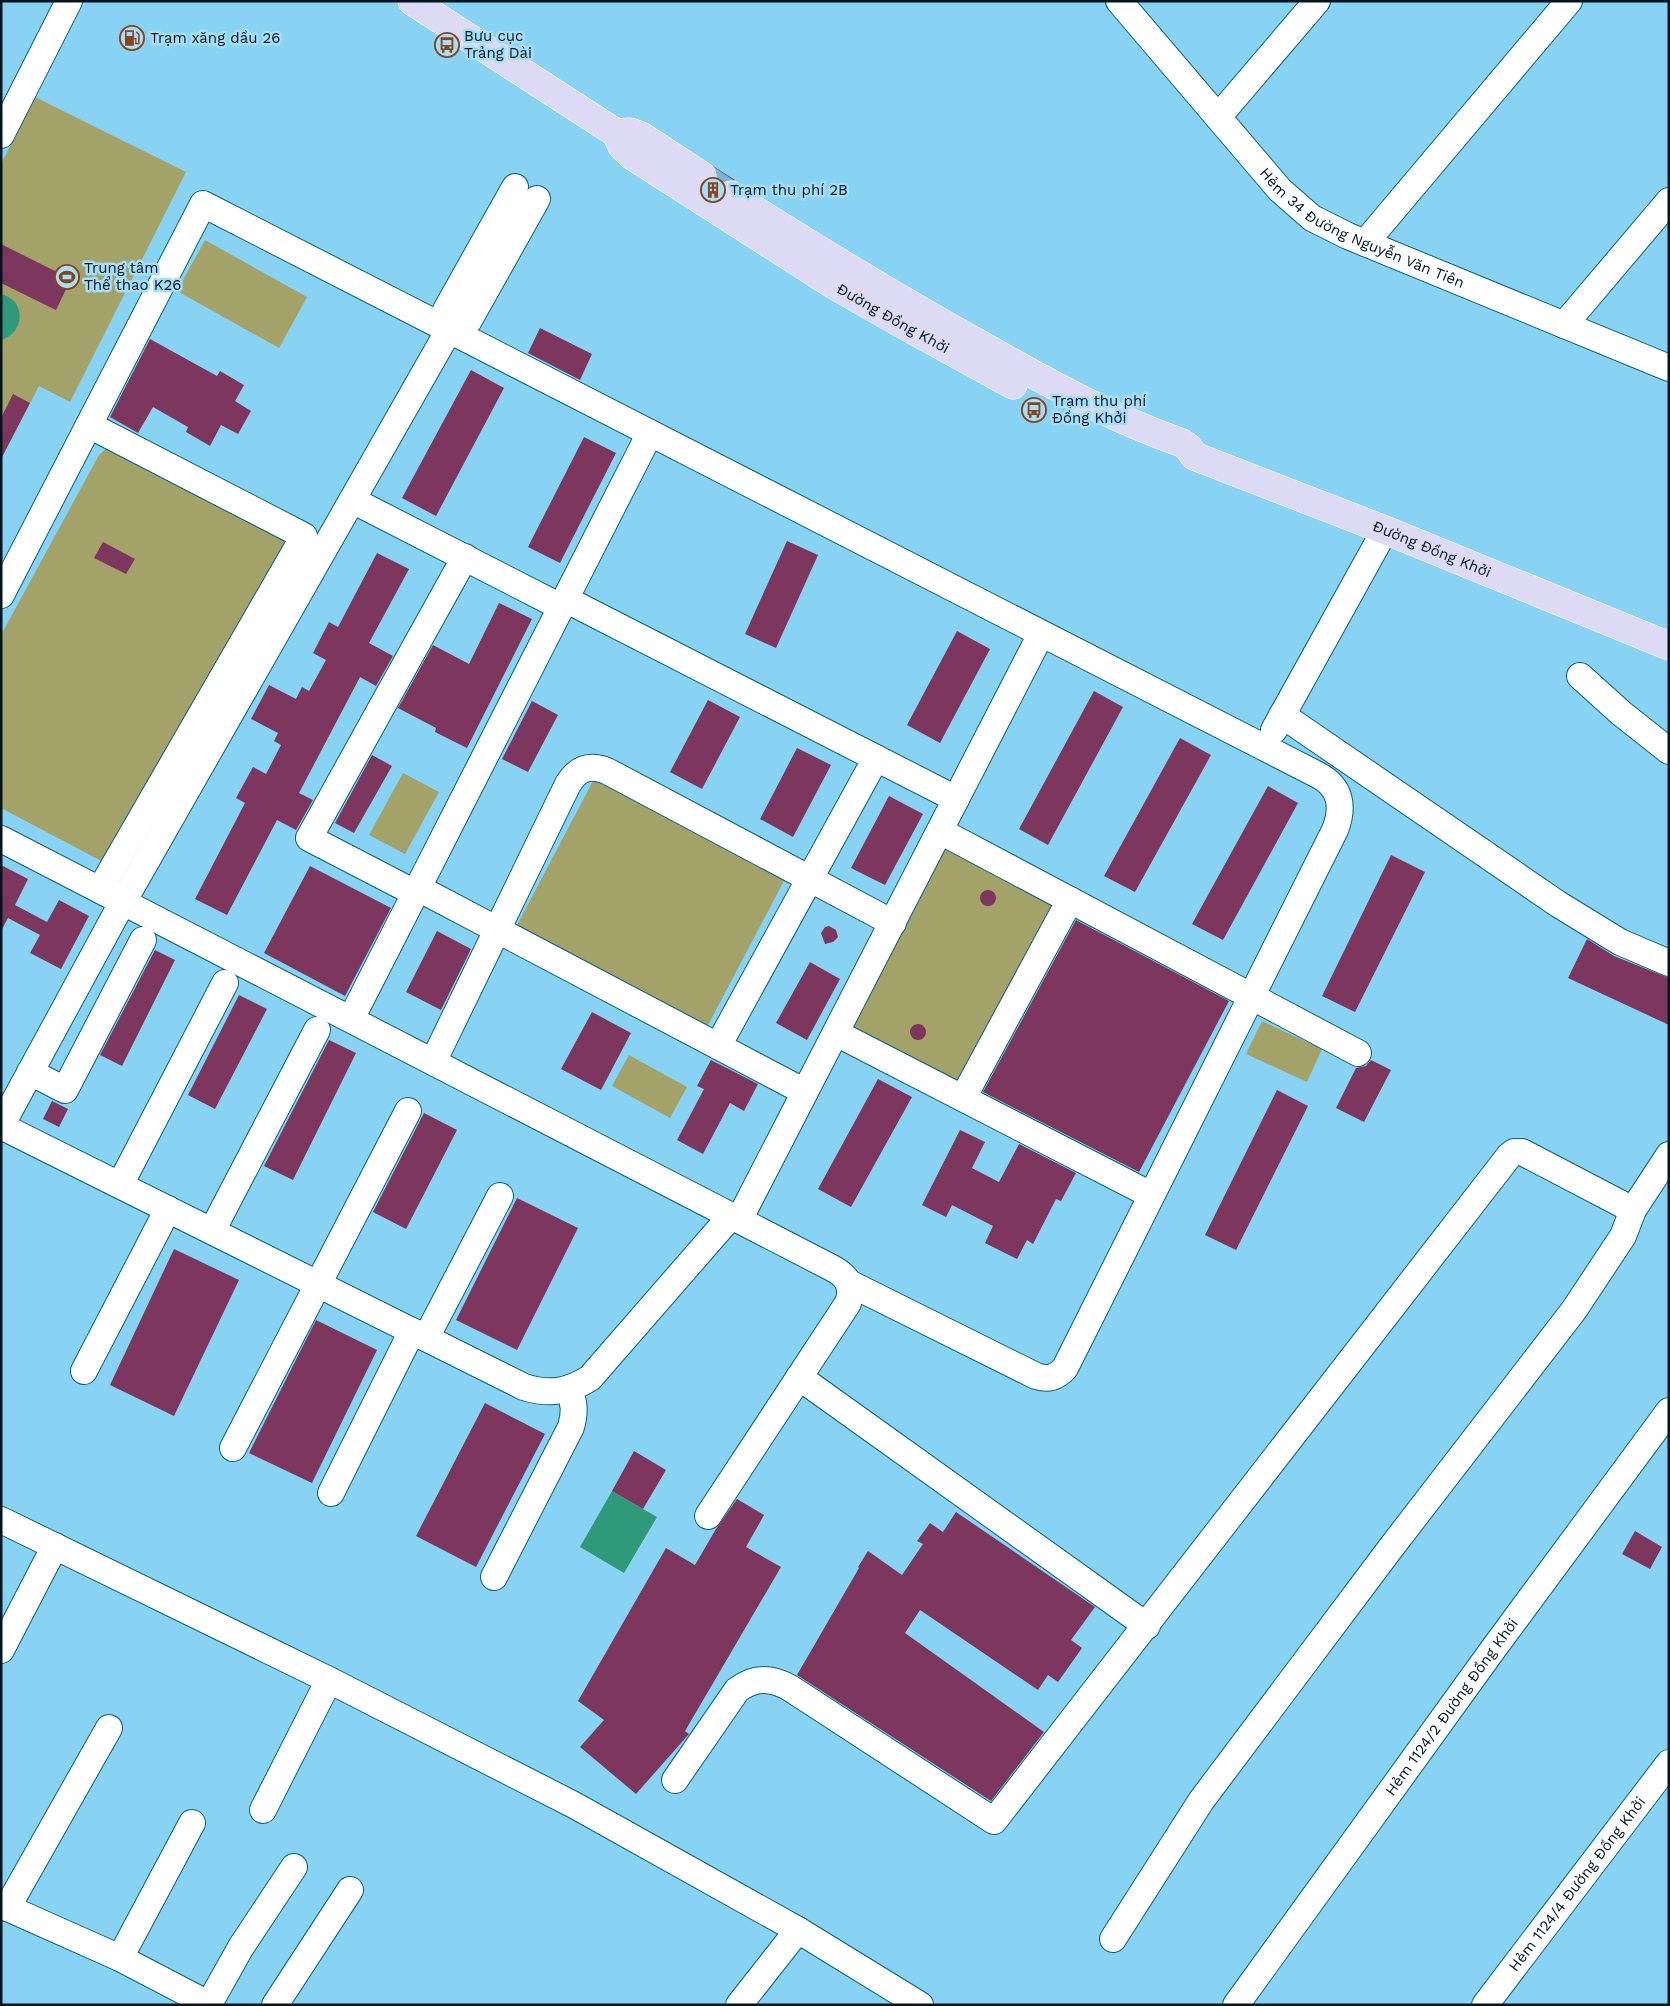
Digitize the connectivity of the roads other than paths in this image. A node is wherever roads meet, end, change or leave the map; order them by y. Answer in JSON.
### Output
{"nodes":[{"id":1,"x":68,"y":1,"type":"edge"},
{"id":2,"x":412,"y":1,"type":"edge"},
{"id":3,"x":1118,"y":1,"type":"edge"},
{"id":4,"x":1317,"y":1,"type":"edge"},
{"id":5,"x":1569,"y":1,"type":"edge"},
{"id":6,"x":1218,"y":117,"type":"junction"},
{"id":7,"x":616,"y":133,"type":"junction"},
{"id":8,"x":1,"y":135,"type":"edge"},
{"id":9,"x":697,"y":168,"type":"tunnel mouth"},
{"id":10,"x":526,"y":193,"type":"dead end"},
{"id":11,"x":739,"y":196,"type":"tunnel mouth"},
{"id":12,"x":1669,"y":201,"type":"edge"},
{"id":13,"x":1365,"y":244,"type":"junction"},
{"id":14,"x":1564,"y":325,"type":"junction"},
{"id":15,"x":449,"y":330,"type":"junction"},
{"id":16,"x":1669,"y":368,"type":"edge"},
{"id":17,"x":89,"y":425,"type":"junction"},
{"id":18,"x":650,"y":434,"type":"junction"},
{"id":19,"x":1194,"y":456,"type":"junction"},
{"id":20,"x":352,"y":500,"type":"junction"},
{"id":21,"x":1384,"y":530,"type":"junction"},
{"id":22,"x":465,"y":558,"type":"junction"},
{"id":23,"x":1,"y":595,"type":"edge"},
{"id":24,"x":563,"y":603,"type":"junction"},
{"id":25,"x":1041,"y":634,"type":"junction"},
{"id":26,"x":1669,"y":646,"type":"edge"},
{"id":27,"x":1580,"y":676,"type":"dead end"},
{"id":28,"x":1282,"y":715,"type":"junction"},
{"id":29,"x":1264,"y":748,"type":"junction"},
{"id":30,"x":1669,"y":751,"type":"edge"},
{"id":31,"x":876,"y":758,"type":"junction"},
{"id":32,"x":956,"y":799,"type":"junction"},
{"id":33,"x":940,"y":831,"type":"junction"},
{"id":34,"x":1,"y":838,"type":"edge"},
{"id":35,"x":810,"y":879,"type":"junction"},
{"id":36,"x":100,"y":890,"type":"junction"},
{"id":37,"x":416,"y":891,"type":"junction"},
{"id":38,"x":1070,"y":900,"type":"junction"},
{"id":39,"x":123,"y":901,"type":"junction"},
{"id":40,"x":892,"y":923,"type":"junction"},
{"id":41,"x":497,"y":930,"type":"junction"},
{"id":42,"x":143,"y":940,"type":"dead end"},
{"id":43,"x":1669,"y":963,"type":"edge"},
{"id":44,"x":225,"y":983,"type":"dead end"},
{"id":45,"x":1251,"y":996,"type":"junction"},
{"id":46,"x":351,"y":1019,"type":"junction"},
{"id":47,"x":317,"y":1030,"type":"dead end"},
{"id":48,"x":836,"y":1033,"type":"junction"},
{"id":49,"x":718,"y":1046,"type":"junction"},
{"id":50,"x":1358,"y":1053,"type":"dead end"},
{"id":51,"x":433,"y":1062,"type":"junction"},
{"id":52,"x":30,"y":1072,"type":"junction"},
{"id":53,"x":805,"y":1092,"type":"junction"},
{"id":54,"x":963,"y":1098,"type":"junction"},
{"id":55,"x":408,"y":1111,"type":"dead end"},
{"id":56,"x":1669,"y":1155,"type":"edge"},
{"id":57,"x":120,"y":1185,"type":"junction"},
{"id":58,"x":1152,"y":1195,"type":"junction"},
{"id":59,"x":500,"y":1196,"type":"dead end"},
{"id":60,"x":168,"y":1209,"type":"junction"},
{"id":61,"x":1633,"y":1210,"type":"junction"},
{"id":62,"x":735,"y":1218,"type":"junction"},
{"id":63,"x":212,"y":1231,"type":"junction"},
{"id":64,"x":849,"y":1282,"type":"junction"},
{"id":65,"x":318,"y":1284,"type":"junction"},
{"id":66,"x":419,"y":1335,"type":"junction"},
{"id":67,"x":84,"y":1371,"type":"dead end"},
{"id":68,"x":799,"y":1377,"type":"junction"},
{"id":69,"x":568,"y":1389,"type":"junction"},
{"id":70,"x":1669,"y":1411,"type":"edge"},
{"id":71,"x":233,"y":1448,"type":"dead end"},
{"id":72,"x":330,"y":1492,"type":"dead end"},
{"id":73,"x":708,"y":1516,"type":"dead end"},
{"id":74,"x":1,"y":1520,"type":"edge"},
{"id":75,"x":55,"y":1546,"type":"junction"},
{"id":76,"x":494,"y":1577,"type":"dead end"},
{"id":77,"x":1147,"y":1626,"type":"junction"},
{"id":78,"x":1,"y":1650,"type":"edge"},
{"id":79,"x":329,"y":1680,"type":"junction"},
{"id":80,"x":108,"y":1728,"type":"dead end"},
{"id":81,"x":1669,"y":1763,"type":"edge"},
{"id":82,"x":675,"y":1780,"type":"dead end"},
{"id":83,"x":263,"y":1810,"type":"dead end"},
{"id":84,"x":192,"y":1823,"type":"dead end"},
{"id":85,"x":294,"y":1867,"type":"dead end"},
{"id":86,"x":350,"y":1890,"type":"dead end"},
{"id":87,"x":4,"y":1907,"type":"edge"},
{"id":88,"x":798,"y":1930,"type":"junction"},
{"id":89,"x":1112,"y":1939,"type":"dead end"},
{"id":90,"x":120,"y":1958,"type":"junction"},
{"id":91,"x":210,"y":2004,"type":"edge"},
{"id":92,"x":275,"y":2005,"type":"edge"},
{"id":93,"x":739,"y":2005,"type":"edge"},
{"id":94,"x":920,"y":2005,"type":"edge"},
{"id":95,"x":1236,"y":2005,"type":"edge"},
{"id":96,"x":1485,"y":2005,"type":"edge"}],
"edges":[{"from":1,"to":8,"type":"street"},
{"from":2,"to":7,"type":"main road","name":"Đường Đồng Khởi"},
{"from":3,"to":6,"type":"street","name":"Hẻm 34 Đường Nguyễn Văn Tiên"},
{"from":4,"to":6,"type":"street"},
{"from":5,"to":13,"type":"street"},
{"from":6,"to":13,"type":"street","name":"Hẻm 34 Đường Nguyễn Văn Tiên"},
{"from":7,"to":9,"type":"main road","name":"Đường Đồng Khởi"},
{"from":7,"to":19,"type":"main road","name":"Đường Đồng Khởi"},
{"from":10,"to":15,"type":"street"},
{"from":11,"to":19,"type":"main road","name":"Đường Đồng Khởi"},
{"from":12,"to":14,"type":"street"},
{"from":13,"to":14,"type":"street","name":"Hẻm 34 Đường Nguyễn Văn Tiên"},
{"from":14,"to":16,"type":"street","name":"Hẻm 34 Đường Nguyễn Văn Tiên"},
{"from":15,"to":17,"type":"street"},
{"from":15,"to":18,"type":"street"},
{"from":15,"to":20,"type":"street"},
{"from":17,"to":23,"type":"street"},
{"from":17,"to":36,"type":"street"},
{"from":18,"to":24,"type":"street"},
{"from":18,"to":25,"type":"street"},
{"from":19,"to":21,"type":"main road","name":"Đường Đồng Khởi"},
{"from":20,"to":22,"type":"street"},
{"from":20,"to":39,"type":"street"},
{"from":21,"to":26,"type":"main road","name":"Đường Đồng Khởi"},
{"from":21,"to":28,"type":"street"},
{"from":22,"to":24,"type":"street"},
{"from":22,"to":37,"type":"street"},
{"from":24,"to":31,"type":"street"},
{"from":24,"to":37,"type":"street"},
{"from":25,"to":29,"type":"street"},
{"from":25,"to":32,"type":"street"},
{"from":27,"to":30,"type":"street"},
{"from":28,"to":29,"type":"street"},
{"from":28,"to":43,"type":"street"},
{"from":29,"to":45,"type":"street"},
{"from":31,"to":32,"type":"street"},
{"from":31,"to":35,"type":"street"},
{"from":32,"to":33,"type":"street"},
{"from":33,"to":38,"type":"street"},
{"from":33,"to":40,"type":"street"},
{"from":34,"to":36,"type":"street"},
{"from":35,"to":40,"type":"street"},
{"from":35,"to":41,"type":"street"},
{"from":35,"to":49,"type":"street"},
{"from":36,"to":39,"type":"street"},
{"from":37,"to":41,"type":"street"},
{"from":37,"to":46,"type":"street"},
{"from":38,"to":45,"type":"street"},
{"from":38,"to":54,"type":"street"},
{"from":39,"to":46,"type":"street"},
{"from":39,"to":52,"type":"street"},
{"from":40,"to":48,"type":"street"},
{"from":41,"to":49,"type":"street"},
{"from":41,"to":51,"type":"street"},
{"from":42,"to":52,"type":"street"},
{"from":44,"to":57,"type":"street"},
{"from":45,"to":50,"type":"street"},
{"from":45,"to":58,"type":"street"},
{"from":46,"to":51,"type":"street"},
{"from":47,"to":63,"type":"street"},
{"from":48,"to":53,"type":"street"},
{"from":48,"to":54,"type":"street"},
{"from":49,"to":53,"type":"street"},
{"from":51,"to":62,"type":"street"},
{"from":52,"to":57,"type":"street"},
{"from":53,"to":62,"type":"street"},
{"from":54,"to":58,"type":"street"},
{"from":55,"to":65,"type":"street"},
{"from":56,"to":61,"type":"street"},
{"from":57,"to":60,"type":"street"},
{"from":58,"to":64,"type":"street"},
{"from":59,"to":66,"type":"street"},
{"from":60,"to":63,"type":"street"},
{"from":60,"to":67,"type":"street"},
{"from":61,"to":77,"type":"street"},
{"from":61,"to":89,"type":"street"},
{"from":62,"to":64,"type":"street"},
{"from":62,"to":69,"type":"street"},
{"from":63,"to":65,"type":"street"},
{"from":64,"to":68,"type":"street"},
{"from":65,"to":66,"type":"street"},
{"from":65,"to":71,"type":"street"},
{"from":66,"to":69,"type":"street"},
{"from":66,"to":72,"type":"street"},
{"from":68,"to":73,"type":"street"},
{"from":68,"to":77,"type":"street"},
{"from":69,"to":76,"type":"street"},
{"from":70,"to":95,"type":"street","name":"Hẻm 1124/2 Đường Đồng Khởi"},
{"from":74,"to":75,"type":"street"},
{"from":75,"to":78,"type":"street"},
{"from":75,"to":79,"type":"street"},
{"from":77,"to":82,"type":"street"},
{"from":79,"to":83,"type":"street"},
{"from":79,"to":88,"type":"street"},
{"from":80,"to":87,"type":"street"},
{"from":81,"to":96,"type":"street","name":"Hẻm 1124/4 Đường Đồng Khởi"},
{"from":84,"to":90,"type":"street"},
{"from":85,"to":91,"type":"street"},
{"from":86,"to":92,"type":"street"},
{"from":87,"to":90,"type":"street"},
{"from":88,"to":93,"type":"street"},
{"from":88,"to":94,"type":"street"},
{"from":90,"to":91,"type":"street"}]}
